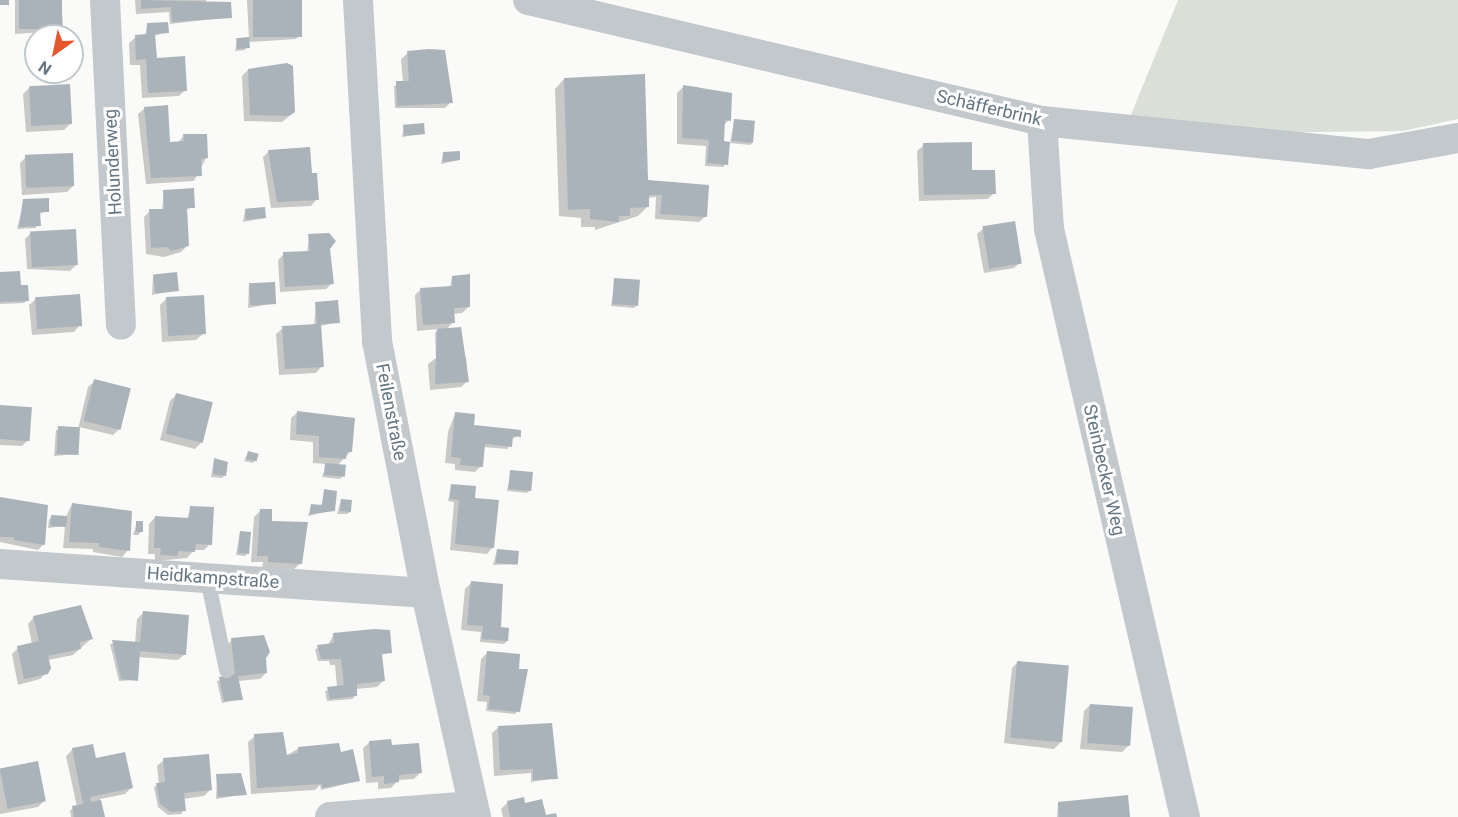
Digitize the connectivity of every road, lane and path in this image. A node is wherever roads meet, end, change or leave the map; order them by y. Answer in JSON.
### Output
{"nodes":[{"id":1,"x":105,"y":0,"type":"edge"},
{"id":2,"x":358,"y":0,"type":"edge"},
{"id":3,"x":528,"y":0,"type":"edge"},
{"id":4,"x":1042,"y":121,"type":"junction"},
{"id":5,"x":1458,"y":138,"type":"edge"},
{"id":6,"x":122,"y":325,"type":"dead end"},
{"id":7,"x":0,"y":564,"type":"edge"},
{"id":8,"x":207,"y":578,"type":"junction"},
{"id":9,"x":426,"y":593,"type":"junction"},
{"id":10,"x":226,"y":670,"type":"dead end"},
{"id":11,"x":474,"y":811,"type":"edge"},
{"id":12,"x":330,"y":817,"type":"edge"},
{"id":13,"x":1185,"y":817,"type":"edge"}],
"edges":[{"from":1,"to":6,"type":"street","name":"Holunderweg"},
{"from":2,"to":9,"type":"street","name":"Feilenstraße"},
{"from":3,"to":4,"type":"street","name":"Schäfferbrink"},
{"from":4,"to":5,"type":"street","name":"Schäfferbrink"},
{"from":4,"to":13,"type":"street","name":"Steinbecker Weg"},
{"from":7,"to":8,"type":"street","name":"Heidkampstraße"},
{"from":8,"to":9,"type":"street","name":"Heidkampstraße"},
{"from":8,"to":10,"type":"lane"},
{"from":9,"to":11,"type":"street","name":"Feilenstraße"},
{"from":11,"to":12,"type":"street"}]}
